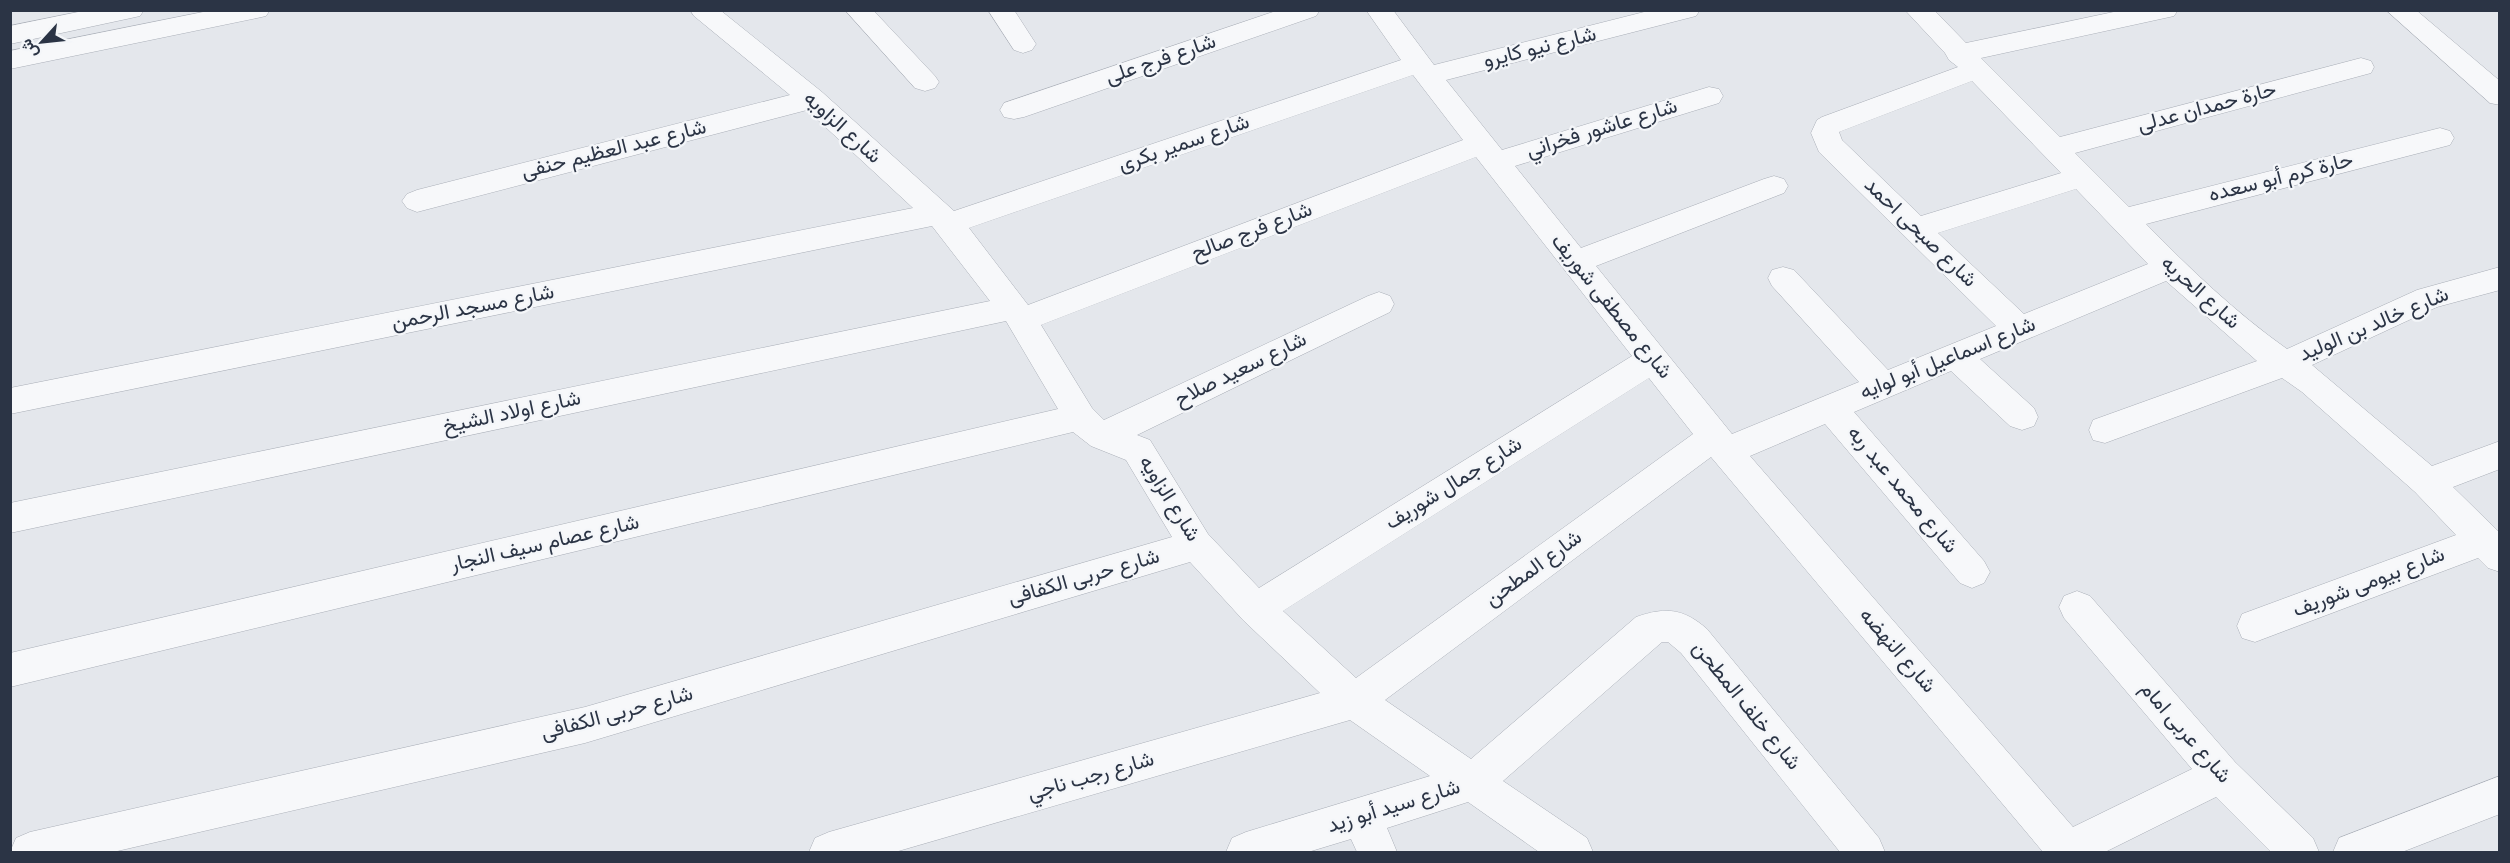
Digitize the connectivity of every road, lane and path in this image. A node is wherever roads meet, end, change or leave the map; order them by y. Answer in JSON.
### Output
{"nodes":[{"id":1,"x":257,"y":10,"type":"edge"},
{"id":2,"x":703,"y":10,"type":"edge"},
{"id":3,"x":858,"y":10,"type":"edge"},
{"id":4,"x":1001,"y":10,"type":"edge"},
{"id":5,"x":1307,"y":10,"type":"edge"},
{"id":6,"x":1379,"y":10,"type":"edge"},
{"id":7,"x":1687,"y":10,"type":"edge"},
{"id":8,"x":1918,"y":10,"type":"edge"},
{"id":9,"x":2165,"y":10,"type":"edge"},
{"id":10,"x":2399,"y":10,"type":"edge"},
{"id":11,"x":129,"y":11,"type":"edge"},
{"id":12,"x":10,"y":35,"type":"edge"},
{"id":13,"x":118,"y":39,"type":"junction"},
{"id":14,"x":1023,"y":44,"type":"dead end"},
{"id":15,"x":10,"y":60,"type":"edge"},
{"id":16,"x":1966,"y":62,"type":"junction"},
{"id":17,"x":2361,"y":67,"type":"dead end"},
{"id":18,"x":1423,"y":70,"type":"junction"},
{"id":19,"x":925,"y":82,"type":"dead end"},
{"id":20,"x":1709,"y":96,"type":"dead end"},
{"id":21,"x":2499,"y":96,"type":"edge"},
{"id":22,"x":812,"y":99,"type":"junction"},
{"id":23,"x":1014,"y":110,"type":"dead end"},
{"id":24,"x":2440,"y":138,"type":"dead end"},
{"id":25,"x":2053,"y":149,"type":"junction"},
{"id":26,"x":1489,"y":153,"type":"junction"},
{"id":27,"x":2081,"y":177,"type":"junction"},
{"id":28,"x":1774,"y":186,"type":"dead end"},
{"id":29,"x":417,"y":201,"type":"dead end"},
{"id":30,"x":943,"y":219,"type":"junction"},
{"id":31,"x":2122,"y":219,"type":"junction"},
{"id":32,"x":1915,"y":229,"type":"junction"},
{"id":33,"x":1575,"y":262,"type":"junction"},
{"id":34,"x":2170,"y":267,"type":"junction"},
{"id":35,"x":1783,"y":278,"type":"dead end"},
{"id":36,"x":2499,"y":278,"type":"edge"},
{"id":37,"x":1379,"y":304,"type":"dead end"},
{"id":38,"x":1018,"y":314,"type":"junction"},
{"id":39,"x":2020,"y":330,"type":"junction"},
{"id":40,"x":1956,"y":356,"type":"junction"},
{"id":41,"x":1653,"y":359,"type":"junction"},
{"id":42,"x":2284,"y":364,"type":"junction"},
{"id":43,"x":1882,"y":386,"type":"junction"},
{"id":44,"x":10,"y":401,"type":"edge"},
{"id":45,"x":1832,"y":408,"type":"junction"},
{"id":46,"x":2022,"y":417,"type":"dead end"},
{"id":47,"x":1092,"y":427,"type":"junction"},
{"id":48,"x":2105,"y":430,"type":"dead end"},
{"id":49,"x":1720,"y":444,"type":"junction"},
{"id":50,"x":2499,"y":455,"type":"edge"},
{"id":51,"x":2427,"y":482,"type":"junction"},
{"id":52,"x":10,"y":518,"type":"edge"},
{"id":53,"x":1196,"y":545,"type":"junction"},
{"id":54,"x":2492,"y":548,"type":"edge"},
{"id":55,"x":1972,"y":572,"type":"dead end"},
{"id":56,"x":2077,"y":607,"type":"dead end"},
{"id":57,"x":1256,"y":609,"type":"junction"},
{"id":58,"x":2255,"y":626,"type":"dead end"},
{"id":59,"x":10,"y":670,"type":"edge"},
{"id":60,"x":1354,"y":701,"type":"junction"},
{"id":61,"x":2221,"y":775,"type":"junction"},
{"id":62,"x":1473,"y":782,"type":"junction"},
{"id":63,"x":2499,"y":795,"type":"edge"},
{"id":64,"x":1362,"y":817,"type":"junction"},
{"id":65,"x":30,"y":852,"type":"edge"},
{"id":66,"x":829,"y":852,"type":"edge"},
{"id":67,"x":1246,"y":852,"type":"edge"},
{"id":68,"x":1377,"y":852,"type":"edge"},
{"id":69,"x":1573,"y":852,"type":"edge"},
{"id":70,"x":1865,"y":852,"type":"edge"},
{"id":71,"x":2066,"y":852,"type":"edge"},
{"id":72,"x":2299,"y":852,"type":"edge"},
{"id":73,"x":2353,"y":852,"type":"edge"}],
"edges":[{"from":1,"to":13,"type":"street"},
{"from":2,"to":22,"type":"street","name":"شارع الزاويه"},
{"from":3,"to":19,"type":"street"},
{"from":4,"to":14,"type":"street"},
{"from":5,"to":23,"type":"street","name":"شارع فرج على"},
{"from":6,"to":18,"type":"street","name":"شارع مصطفى شوريف"},
{"from":7,"to":18,"type":"street","name":"شارع نيو كايرو"},
{"from":8,"to":16,"type":"street","name":"شارع الحريه"},
{"from":9,"to":16,"type":"street"},
{"from":10,"to":21,"type":"street"},
{"from":11,"to":12,"type":"street"},
{"from":11,"to":13,"type":"street"},
{"from":13,"to":15,"type":"street"},
{"from":16,"to":25,"type":"street","name":"شارع الحريه"},
{"from":16,"to":32,"type":"street","name":"شارع صبحى احمد"},
{"from":17,"to":25,"type":"street","name":"حارة حمدان عدلى"},
{"from":18,"to":26,"type":"street","name":"شارع مصطفى شوريف"},
{"from":18,"to":30,"type":"street","name":"شارع سمير بكرى"},
{"from":20,"to":26,"type":"street","name":"شارع عاشور فخراني"},
{"from":22,"to":29,"type":"street","name":"شارع عبد العظيم حنفى"},
{"from":22,"to":30,"type":"street","name":"شارع الزاويه"},
{"from":24,"to":31,"type":"street","name":"حارة كرم أبو سعده"},
{"from":25,"to":27,"type":"street","name":"شارع الحريه"},
{"from":26,"to":33,"type":"street","name":"شارع مصطفى شوريف"},
{"from":26,"to":38,"type":"street","name":"شارع فرج صالح"},
{"from":27,"to":31,"type":"street","name":"شارع الحريه"},
{"from":27,"to":32,"type":"street"},
{"from":28,"to":33,"type":"street"},
{"from":30,"to":38,"type":"street","name":"شارع الزاويه"},
{"from":30,"to":44,"type":"street","name":"شارع مسجد الرحمن"},
{"from":31,"to":34,"type":"street","name":"شارع الحريه"},
{"from":32,"to":39,"type":"street","name":"شارع صبحى احمد"},
{"from":33,"to":41,"type":"street","name":"شارع مصطفى شوريف"},
{"from":34,"to":39,"type":"street","name":"شارع اسماعيل أبو لوايه"},
{"from":34,"to":42,"type":"street","name":"شارع الحريه"},
{"from":35,"to":43,"type":"street"},
{"from":36,"to":42,"type":"street","name":"شارع خالد بن الوليد"},
{"from":37,"to":47,"type":"street","name":"شارع سعيد صلاح"},
{"from":38,"to":47,"type":"street","name":"شارع الزاويه"},
{"from":38,"to":52,"type":"street","name":"شارع اولاد الشيخ"},
{"from":39,"to":40,"type":"street","name":"شارع اسماعيل أبو لوايه"},
{"from":40,"to":43,"type":"street","name":"شارع اسماعيل أبو لوايه"},
{"from":40,"to":46,"type":"street"},
{"from":41,"to":49,"type":"street","name":"شارع مصطفى شوريف"},
{"from":41,"to":57,"type":"street","name":"شارع جمال شوريف"},
{"from":42,"to":48,"type":"street","name":"شارع خالد بن الوليد"},
{"from":42,"to":51,"type":"street","name":"شارع الحريه"},
{"from":43,"to":45,"type":"street","name":"شارع اسماعيل أبو لوايه"},
{"from":45,"to":49,"type":"street","name":"شارع اسماعيل أبو لوايه"},
{"from":45,"to":55,"type":"street","name":"شارع محمد عبد ربه"},
{"from":47,"to":53,"type":"street","name":"شارع الزاويه"},
{"from":47,"to":59,"type":"street","name":"شارع عصام سيف النجار"},
{"from":49,"to":60,"type":"street","name":"شارع المطحن"},
{"from":49,"to":71,"type":"street","name":"شارع النهضه"},
{"from":50,"to":51,"type":"street"},
{"from":51,"to":54,"type":"street","name":"شارع الحريه"},
{"from":53,"to":57,"type":"street","name":"شارع الزاويه"},
{"from":53,"to":65,"type":"street","name":"شارع حربى الكفافى"},
{"from":54,"to":58,"type":"street","name":"شارع بيومى شوريف"},
{"from":56,"to":61,"type":"street","name":"شارع عربى امام"},
{"from":57,"to":60,"type":"street","name":"شارع الزاويه"},
{"from":60,"to":62,"type":"street","name":"شارع الزاويه"},
{"from":60,"to":66,"type":"street","name":"شارع رجب ناجي"},
{"from":61,"to":71,"type":"street"},
{"from":61,"to":72,"type":"street","name":"شارع عربى امام"},
{"from":62,"to":64,"type":"street","name":"شارع سيد أبو زيد"},
{"from":62,"to":69,"type":"street","name":"شارع الزاويه"},
{"from":62,"to":70,"type":"street","name":"شارع خلف المطحن"},
{"from":63,"to":73,"type":"street"},
{"from":64,"to":67,"type":"street","name":"شارع سيد أبو زيد"},
{"from":64,"to":68,"type":"street"}]}
